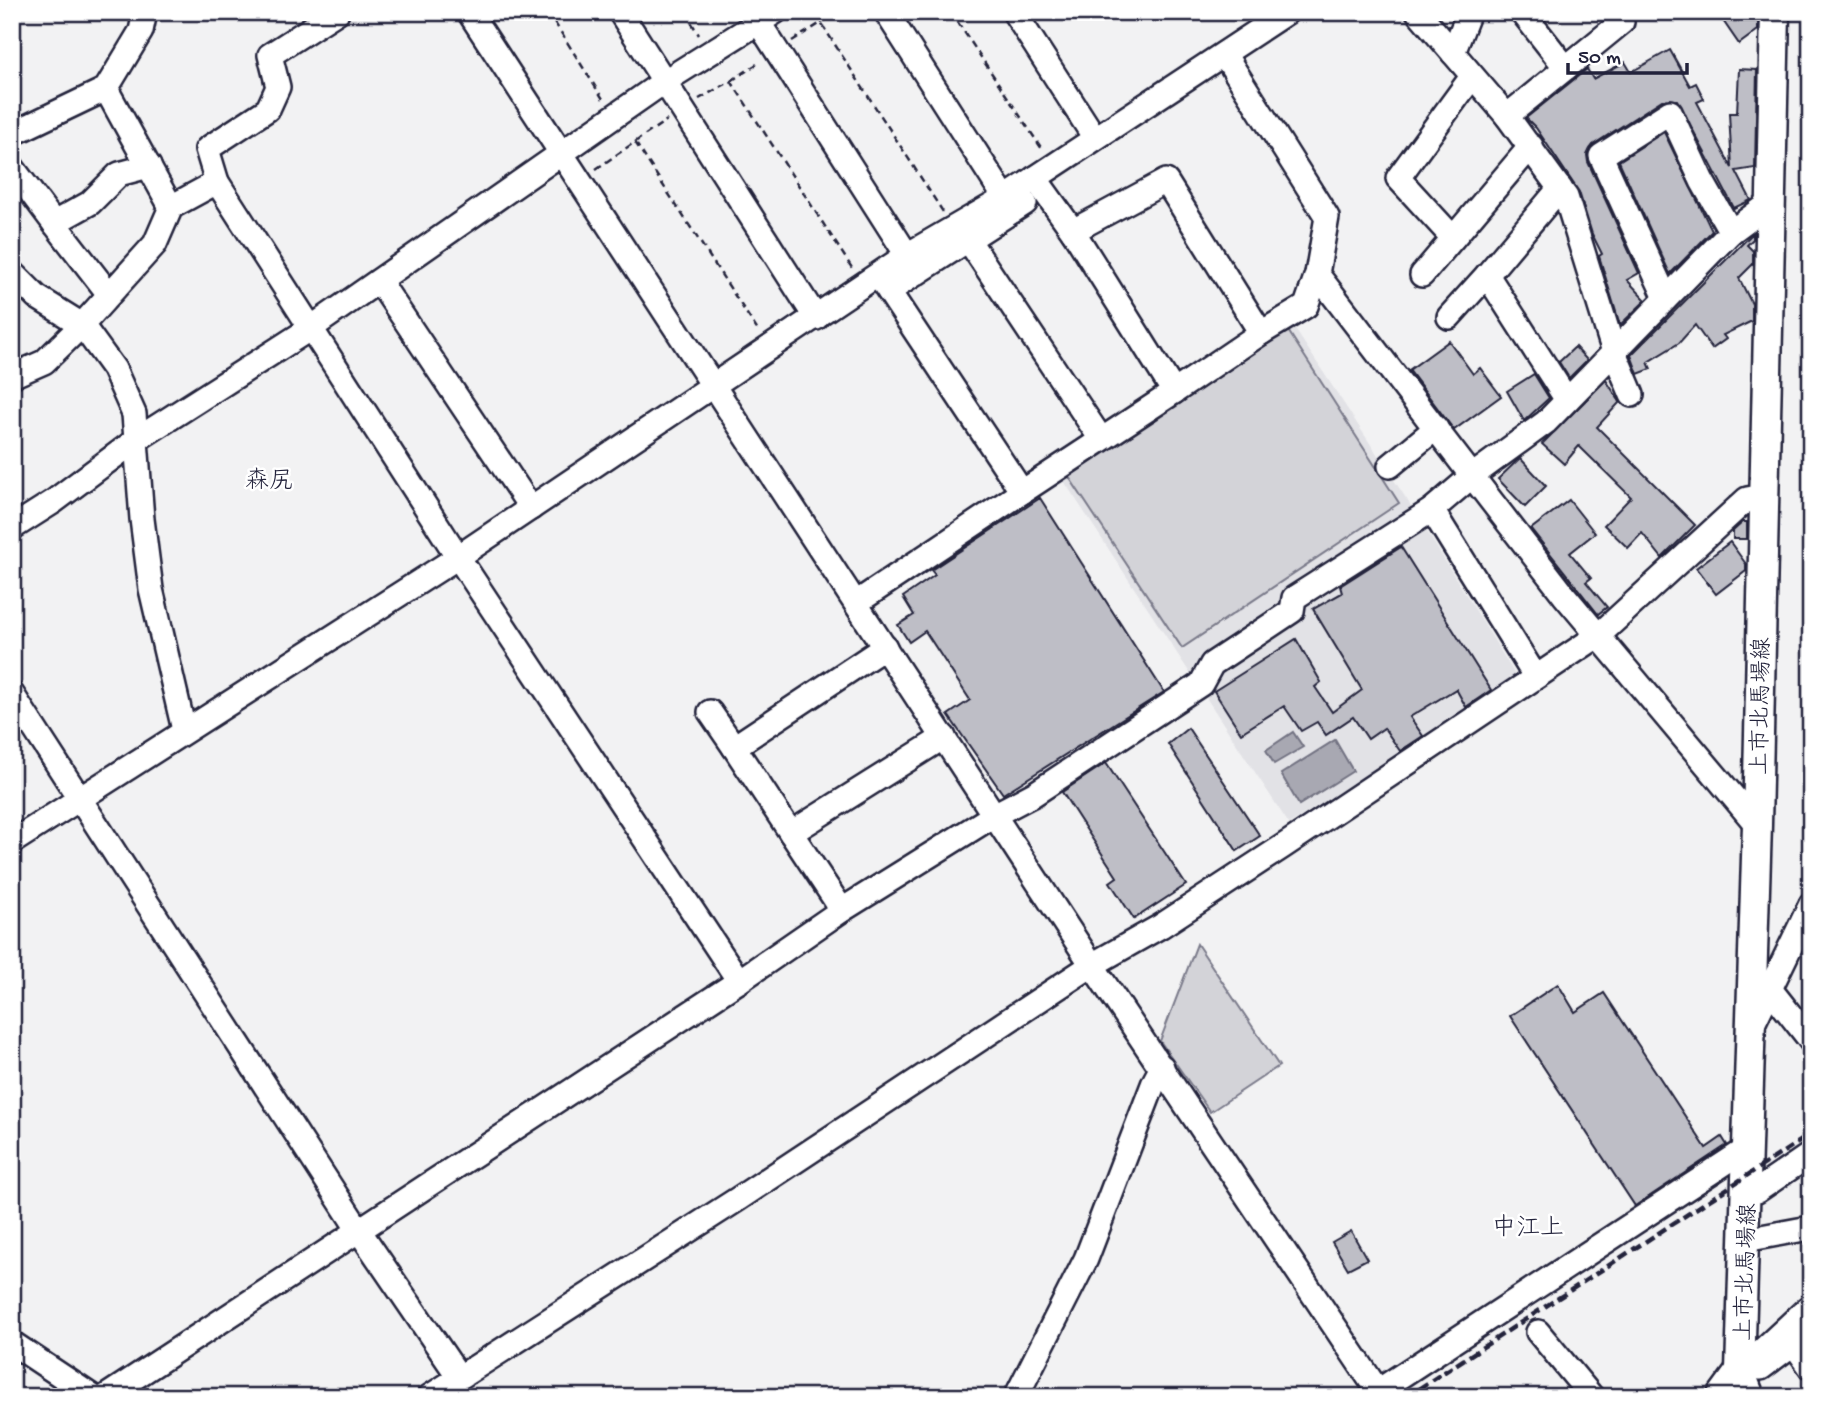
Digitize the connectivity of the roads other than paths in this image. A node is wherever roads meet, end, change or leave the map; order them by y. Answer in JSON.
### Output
{"nodes":[{"id":1,"x":145,"y":12,"type":"edge"},
{"id":2,"x":337,"y":12,"type":"edge"},
{"id":3,"x":469,"y":12,"type":"edge"},
{"id":4,"x":620,"y":12,"type":"edge"},
{"id":5,"x":886,"y":12,"type":"edge"},
{"id":6,"x":1014,"y":12,"type":"edge"},
{"id":7,"x":1287,"y":12,"type":"edge"},
{"id":8,"x":1418,"y":12,"type":"edge"},
{"id":9,"x":1469,"y":12,"type":"edge"},
{"id":10,"x":1522,"y":12,"type":"edge"},
{"id":11,"x":1615,"y":12,"type":"edge"},
{"id":12,"x":1775,"y":12,"type":"edge"},
{"id":13,"x":762,"y":16,"type":"edge"},
{"id":14,"x":1453,"y":53,"type":"junction"},
{"id":15,"x":1224,"y":54,"type":"junction"},
{"id":16,"x":1566,"y":68,"type":"junction"},
{"id":17,"x":1471,"y":78,"type":"junction"},
{"id":18,"x":665,"y":80,"type":"junction"},
{"id":19,"x":106,"y":89,"type":"junction"},
{"id":20,"x":1507,"y":116,"type":"junction"},
{"id":21,"x":1102,"y":132,"type":"junction"},
{"id":22,"x":12,"y":134,"type":"edge"},
{"id":23,"x":1531,"y":146,"type":"junction"},
{"id":24,"x":561,"y":155,"type":"junction"},
{"id":25,"x":149,"y":166,"type":"junction"},
{"id":26,"x":12,"y":167,"type":"edge"},
{"id":27,"x":1044,"y":178,"type":"junction"},
{"id":28,"x":217,"y":183,"type":"junction"},
{"id":29,"x":1560,"y":188,"type":"junction"},
{"id":30,"x":1005,"y":198,"type":"junction"},
{"id":31,"x":1770,"y":203,"type":"junction"},
{"id":32,"x":171,"y":207,"type":"junction"},
{"id":33,"x":54,"y":223,"type":"junction"},
{"id":34,"x":961,"y":231,"type":"junction"},
{"id":35,"x":1073,"y":232,"type":"junction"},
{"id":36,"x":1731,"y":232,"type":"junction"},
{"id":37,"x":1453,"y":238,"type":"junction"},
{"id":38,"x":907,"y":255,"type":"junction"},
{"id":39,"x":12,"y":272,"type":"edge"},
{"id":40,"x":1317,"y":274,"type":"junction"},
{"id":41,"x":1422,"y":275,"type":"dead end"},
{"id":42,"x":1487,"y":275,"type":"junction"},
{"id":43,"x":379,"y":281,"type":"junction"},
{"id":44,"x":877,"y":284,"type":"junction"},
{"id":45,"x":109,"y":294,"type":"junction"},
{"id":46,"x":1666,"y":298,"type":"junction"},
{"id":47,"x":1449,"y":317,"type":"dead end"},
{"id":48,"x":816,"y":318,"type":"junction"},
{"id":49,"x":82,"y":325,"type":"junction"},
{"id":50,"x":311,"y":328,"type":"junction"},
{"id":51,"x":1261,"y":333,"type":"junction"},
{"id":52,"x":1614,"y":352,"type":"junction"},
{"id":53,"x":12,"y":376,"type":"edge"},
{"id":54,"x":713,"y":385,"type":"junction"},
{"id":55,"x":1174,"y":392,"type":"junction"},
{"id":56,"x":1632,"y":395,"type":"dead end"},
{"id":57,"x":1567,"y":400,"type":"junction"},
{"id":58,"x":1436,"y":428,"type":"junction"},
{"id":59,"x":1101,"y":439,"type":"junction"},
{"id":60,"x":136,"y":440,"type":"junction"},
{"id":61,"x":1390,"y":466,"type":"dead end"},
{"id":62,"x":1472,"y":477,"type":"junction"},
{"id":63,"x":1022,"y":492,"type":"junction"},
{"id":64,"x":1764,"y":496,"type":"junction"},
{"id":65,"x":531,"y":508,"type":"junction"},
{"id":66,"x":1432,"y":510,"type":"junction"},
{"id":67,"x":12,"y":528,"type":"edge"},
{"id":68,"x":458,"y":557,"type":"junction"},
{"id":69,"x":856,"y":603,"type":"junction"},
{"id":70,"x":1599,"y":635,"type":"junction"},
{"id":71,"x":886,"y":647,"type":"junction"},
{"id":72,"x":1535,"y":676,"type":"junction"},
{"id":73,"x":12,"y":695,"type":"edge"},
{"id":74,"x":710,"y":712,"type":"dead end"},
{"id":75,"x":184,"y":730,"type":"junction"},
{"id":76,"x":944,"y":737,"type":"junction"},
{"id":77,"x":734,"y":747,"type":"junction"},
{"id":78,"x":80,"y":798,"type":"junction"},
{"id":79,"x":996,"y":814,"type":"junction"},
{"id":80,"x":1757,"y":825,"type":"junction"},
{"id":81,"x":791,"y":834,"type":"junction"},
{"id":82,"x":12,"y":842,"type":"edge"},
{"id":83,"x":1811,"y":904,"type":"edge"},
{"id":84,"x":842,"y":910,"type":"junction"},
{"id":85,"x":1092,"y":965,"type":"junction"},
{"id":86,"x":739,"y":981,"type":"junction"},
{"id":87,"x":1770,"y":989,"type":"junction"},
{"id":88,"x":1749,"y":1031,"type":"junction"},
{"id":89,"x":1811,"y":1041,"type":"edge"},
{"id":90,"x":1162,"y":1067,"type":"junction"},
{"id":91,"x":1748,"y":1148,"type":"junction"},
{"id":92,"x":1811,"y":1154,"type":"edge"},
{"id":93,"x":1746,"y":1194,"type":"junction"},
{"id":94,"x":358,"y":1229,"type":"junction"},
{"id":95,"x":1804,"y":1229,"type":"dead end"},
{"id":96,"x":1745,"y":1240,"type":"junction"},
{"id":97,"x":1811,"y":1305,"type":"edge"},
{"id":98,"x":1538,"y":1332,"type":"dead end"},
{"id":99,"x":1802,"y":1338,"type":"edge"},
{"id":100,"x":12,"y":1343,"type":"edge"},
{"id":101,"x":1811,"y":1368,"type":"edge"},
{"id":102,"x":459,"y":1377,"type":"junction"},
{"id":103,"x":1745,"y":1384,"type":"edge"},
{"id":104,"x":1380,"y":1394,"type":"edge"},
{"id":105,"x":93,"y":1397,"type":"edge"},
{"id":106,"x":105,"y":1397,"type":"edge"},
{"id":107,"x":429,"y":1397,"type":"edge"},
{"id":108,"x":1016,"y":1397,"type":"edge"},
{"id":109,"x":1592,"y":1397,"type":"edge"},
{"id":110,"x":1721,"y":1397,"type":"edge"}],
"edges":[{"from":1,"to":19,"type":"street"},
{"from":2,"to":28,"type":"street"},
{"from":3,"to":24,"type":"street"},
{"from":4,"to":18,"type":"street"},
{"from":5,"to":30,"type":"street"},
{"from":6,"to":21,"type":"street"},
{"from":7,"to":15,"type":"street"},
{"from":8,"to":14,"type":"street"},
{"from":9,"to":14,"type":"street"},
{"from":10,"to":16,"type":"street"},
{"from":11,"to":16,"type":"street"},
{"from":12,"to":31,"type":"main road","name":"上市北馬場線"},
{"from":13,"to":18,"type":"street"},
{"from":13,"to":38,"type":"street"},
{"from":14,"to":17,"type":"street"},
{"from":15,"to":21,"type":"street"},
{"from":15,"to":40,"type":"street"},
{"from":16,"to":20,"type":"street"},
{"from":17,"to":20,"type":"street"},
{"from":17,"to":37,"type":"street"},
{"from":18,"to":24,"type":"street"},
{"from":18,"to":48,"type":"street"},
{"from":19,"to":22,"type":"street"},
{"from":19,"to":25,"type":"street"},
{"from":20,"to":23,"type":"street"},
{"from":21,"to":27,"type":"street"},
{"from":23,"to":29,"type":"street"},
{"from":23,"to":37,"type":"street"},
{"from":24,"to":43,"type":"street"},
{"from":24,"to":54,"type":"street"},
{"from":25,"to":32,"type":"street"},
{"from":25,"to":33,"type":"street"},
{"from":26,"to":33,"type":"street"},
{"from":27,"to":30,"type":"street"},
{"from":27,"to":34,"type":"street"},
{"from":27,"to":35,"type":"street"},
{"from":28,"to":32,"type":"street"},
{"from":28,"to":50,"type":"street"},
{"from":29,"to":42,"type":"street"},
{"from":29,"to":52,"type":"street"},
{"from":30,"to":34,"type":"street"},
{"from":31,"to":36,"type":"street"},
{"from":31,"to":64,"type":"main road","name":"上市北馬場線"},
{"from":32,"to":45,"type":"street"},
{"from":33,"to":45,"type":"street"},
{"from":34,"to":38,"type":"street"},
{"from":34,"to":44,"type":"street"},
{"from":34,"to":59,"type":"street"},
{"from":35,"to":51,"type":"street"},
{"from":35,"to":55,"type":"street"},
{"from":36,"to":46,"type":"street"},
{"from":36,"to":46,"type":"street"},
{"from":37,"to":41,"type":"street"},
{"from":38,"to":44,"type":"street"},
{"from":39,"to":49,"type":"street"},
{"from":40,"to":51,"type":"street"},
{"from":40,"to":58,"type":"street"},
{"from":42,"to":47,"type":"street"},
{"from":42,"to":57,"type":"street"},
{"from":43,"to":50,"type":"street"},
{"from":43,"to":65,"type":"street"},
{"from":44,"to":48,"type":"street"},
{"from":44,"to":63,"type":"street"},
{"from":45,"to":49,"type":"street"},
{"from":46,"to":52,"type":"street"},
{"from":48,"to":54,"type":"street"},
{"from":49,"to":53,"type":"street"},
{"from":49,"to":60,"type":"street"},
{"from":50,"to":60,"type":"street"},
{"from":50,"to":68,"type":"street"},
{"from":51,"to":55,"type":"street"},
{"from":52,"to":56,"type":"street"},
{"from":52,"to":57,"type":"street"},
{"from":54,"to":65,"type":"street"},
{"from":54,"to":69,"type":"street"},
{"from":55,"to":59,"type":"street"},
{"from":57,"to":62,"type":"street"},
{"from":58,"to":61,"type":"street"},
{"from":58,"to":62,"type":"street"},
{"from":59,"to":63,"type":"street"},
{"from":60,"to":67,"type":"street"},
{"from":60,"to":75,"type":"street"},
{"from":62,"to":66,"type":"street"},
{"from":62,"to":70,"type":"street"},
{"from":63,"to":69,"type":"street"},
{"from":64,"to":70,"type":"street"},
{"from":64,"to":80,"type":"main road","name":"上市北馬場線"},
{"from":65,"to":68,"type":"street"},
{"from":66,"to":72,"type":"street"},
{"from":66,"to":79,"type":"street"},
{"from":68,"to":75,"type":"street"},
{"from":68,"to":86,"type":"street"},
{"from":69,"to":71,"type":"street"},
{"from":70,"to":72,"type":"street"},
{"from":70,"to":80,"type":"street"},
{"from":71,"to":76,"type":"street"},
{"from":71,"to":77,"type":"street"},
{"from":72,"to":85,"type":"street"},
{"from":73,"to":78,"type":"street"},
{"from":74,"to":77,"type":"street"},
{"from":75,"to":78,"type":"street"},
{"from":76,"to":79,"type":"street"},
{"from":76,"to":81,"type":"street"},
{"from":77,"to":81,"type":"street"},
{"from":78,"to":82,"type":"street"},
{"from":78,"to":94,"type":"street"},
{"from":79,"to":84,"type":"street"},
{"from":79,"to":85,"type":"street"},
{"from":80,"to":88,"type":"main road","name":"上市北馬場線"},
{"from":81,"to":84,"type":"street"},
{"from":83,"to":87,"type":"street"},
{"from":84,"to":86,"type":"street"},
{"from":85,"to":90,"type":"street"},
{"from":85,"to":102,"type":"street"},
{"from":86,"to":94,"type":"street"},
{"from":87,"to":88,"type":"street"},
{"from":87,"to":89,"type":"street"},
{"from":88,"to":91,"type":"main road","name":"上市北馬場線"},
{"from":90,"to":104,"type":"street"},
{"from":90,"to":108,"type":"street"},
{"from":91,"to":93,"type":"main road","name":"上市北馬場線"},
{"from":91,"to":104,"type":"street"},
{"from":92,"to":93,"type":"street"},
{"from":93,"to":96,"type":"main road","name":"上市北馬場線"},
{"from":94,"to":102,"type":"street"},
{"from":94,"to":106,"type":"street"},
{"from":95,"to":96,"type":"street"},
{"from":96,"to":103,"type":"main road","name":"上市北馬場線"},
{"from":97,"to":103,"type":"street"},
{"from":98,"to":109,"type":"street"},
{"from":99,"to":101,"type":"street"},
{"from":99,"to":103,"type":"street"},
{"from":100,"to":105,"type":"street"},
{"from":102,"to":107,"type":"street"},
{"from":103,"to":110,"type":"main road"}]}
